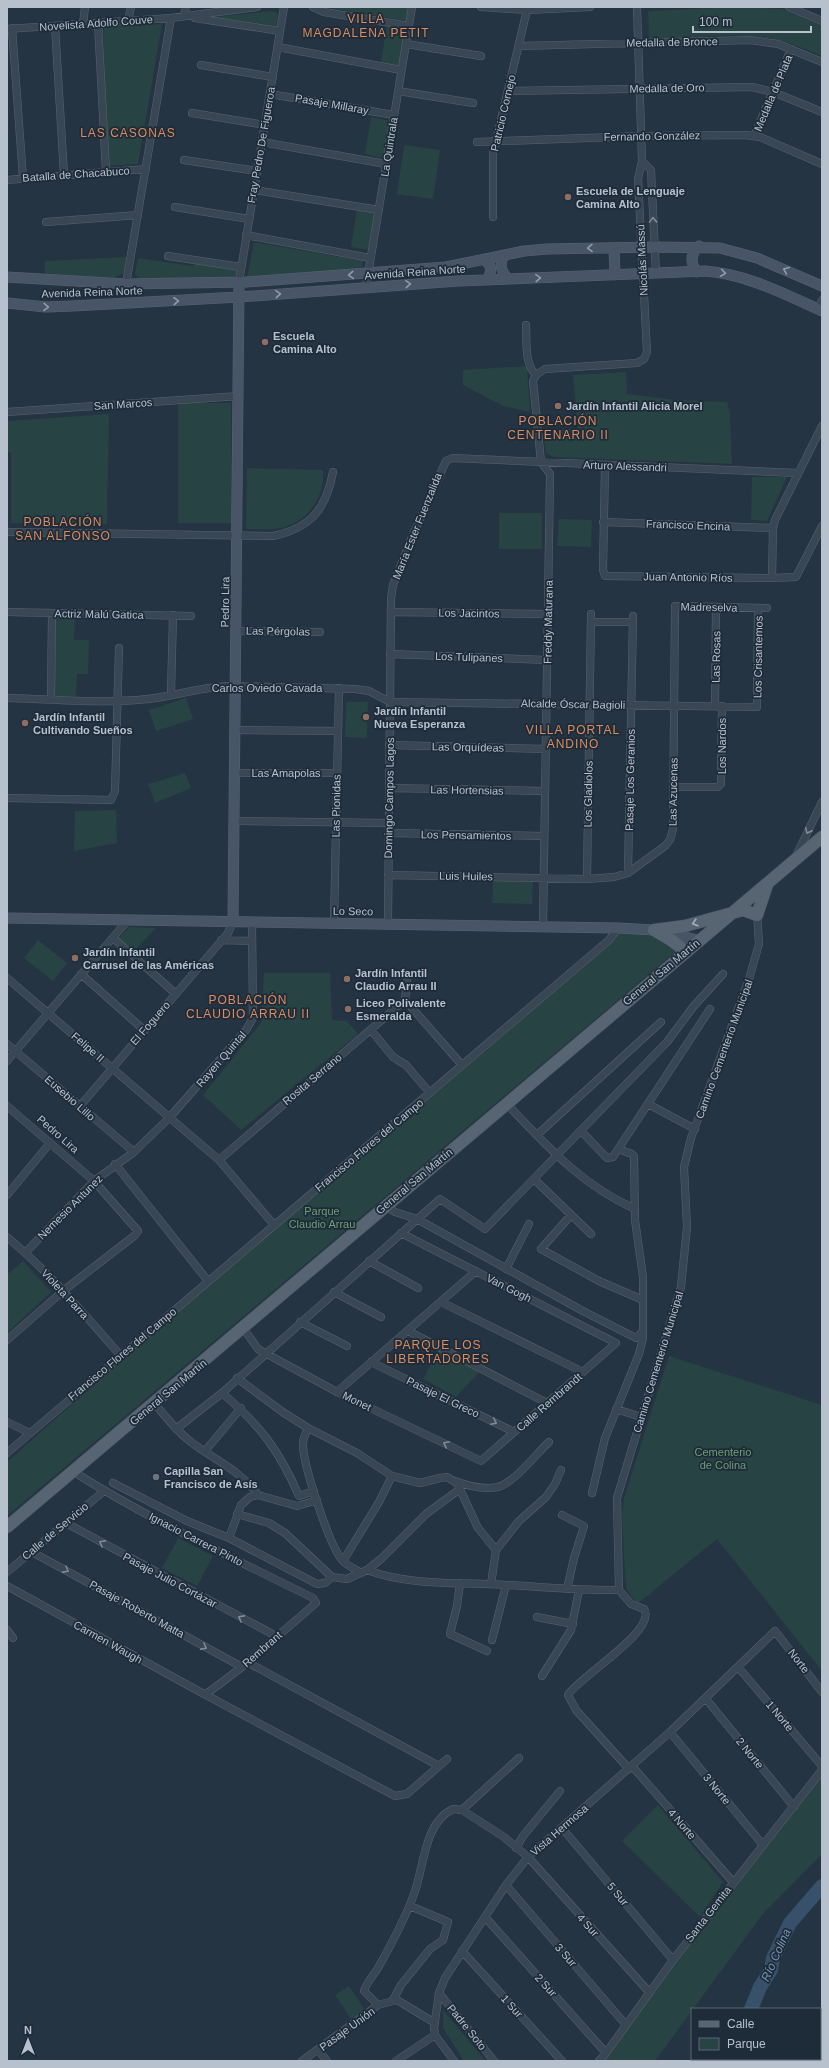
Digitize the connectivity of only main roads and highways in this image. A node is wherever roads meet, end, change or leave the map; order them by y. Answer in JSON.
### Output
{"nodes":[{"id":1,"x":822,"y":837,"type":"edge"},
{"id":2,"x":767,"y":883,"type":"junction"},
{"id":3,"x":732,"y":912,"type":"junction"},
{"id":4,"x":685,"y":951,"type":"junction"},
{"id":5,"x":7,"y":1527,"type":"edge"}],
"edges":[{"from":1,"to":2,"type":"main road","name":"General San Martín"},
{"from":2,"to":3,"type":"main road","name":"General San Martín"},
{"from":2,"to":3,"type":"main road"},
{"from":3,"to":4,"type":"main road","name":"General San Martín"},
{"from":3,"to":4,"type":"main road","one_way":true},
{"from":4,"to":5,"type":"main road","name":"General San Martín"}]}
